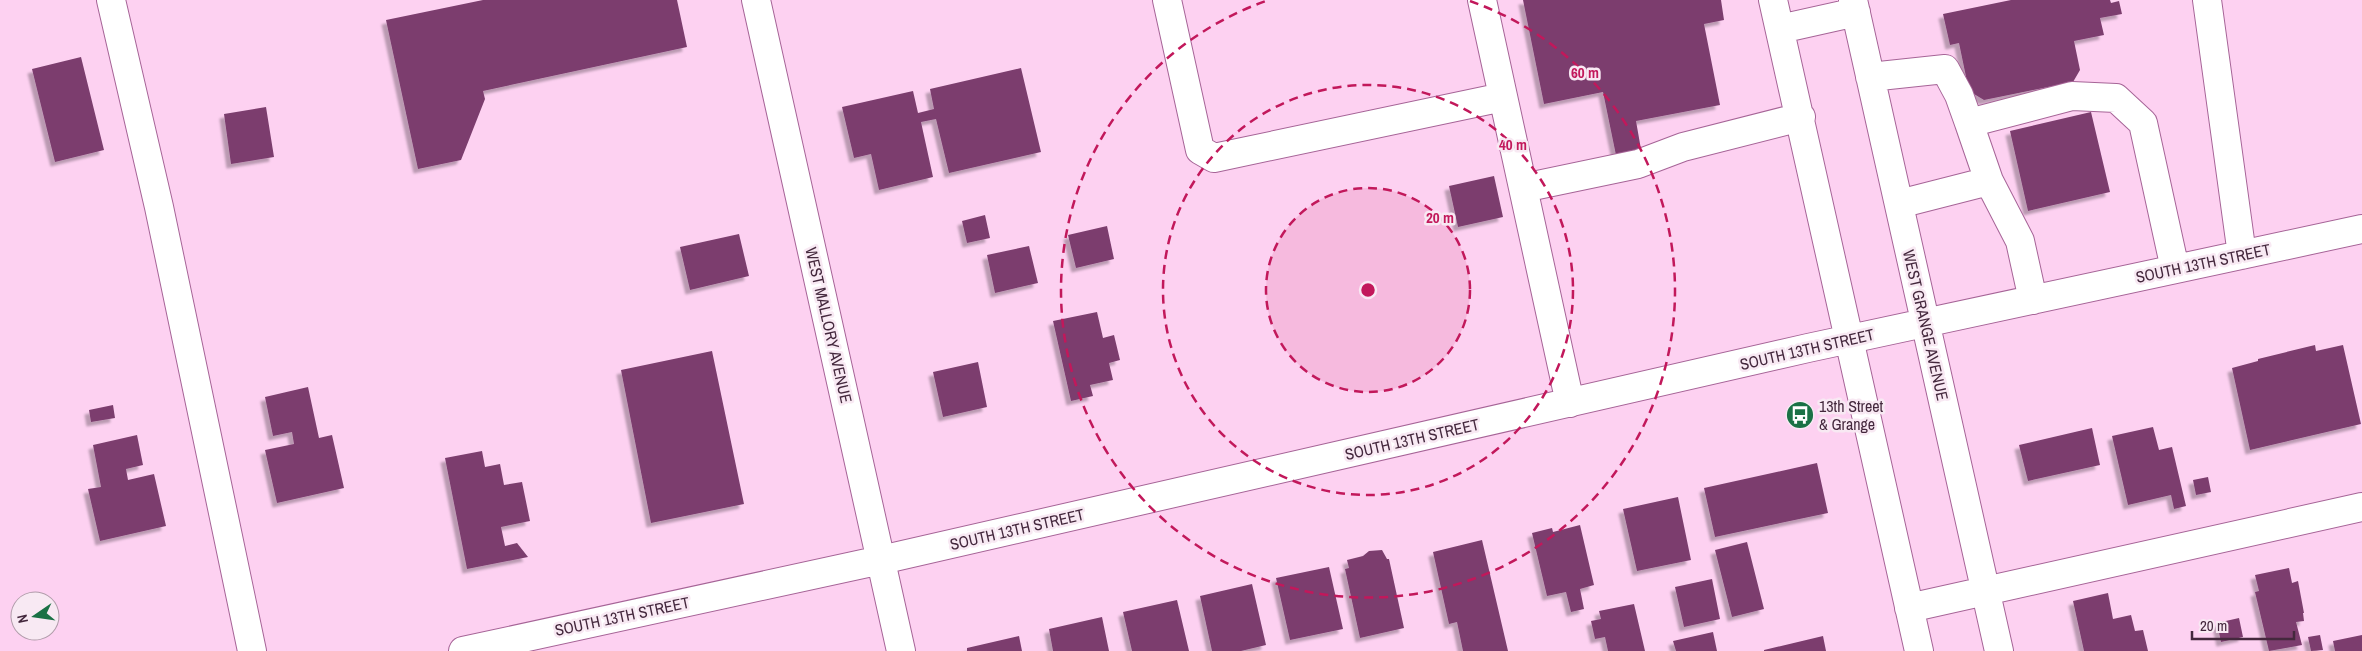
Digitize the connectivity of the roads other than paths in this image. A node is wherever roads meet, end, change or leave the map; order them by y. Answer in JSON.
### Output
{"nodes":[{"id":1,"x":111,"y":0,"type":"edge"},
{"id":2,"x":756,"y":0,"type":"edge"},
{"id":3,"x":1167,"y":0,"type":"edge"},
{"id":4,"x":1482,"y":0,"type":"edge"},
{"id":5,"x":1773,"y":0,"type":"edge"},
{"id":6,"x":2207,"y":0,"type":"edge"},
{"id":7,"x":1854,"y":6,"type":"edge"},
{"id":8,"x":1780,"y":29,"type":"junction"},
{"id":9,"x":1870,"y":77,"type":"junction"},
{"id":10,"x":1503,"y":97,"type":"junction"},
{"id":11,"x":1800,"y":117,"type":"junction"},
{"id":12,"x":1969,"y":123,"type":"junction"},
{"id":13,"x":1989,"y":181,"type":"junction"},
{"id":14,"x":1523,"y":188,"type":"junction"},
{"id":15,"x":1899,"y":204,"type":"junction"},
{"id":16,"x":2362,"y":229,"type":"edge"},
{"id":17,"x":2242,"y":254,"type":"junction"},
{"id":18,"x":2175,"y":269,"type":"junction"},
{"id":19,"x":2033,"y":300,"type":"junction"},
{"id":20,"x":1926,"y":323,"type":"junction"},
{"id":21,"x":1850,"y":339,"type":"junction"},
{"id":22,"x":1570,"y":403,"type":"junction"},
{"id":23,"x":2362,"y":507,"type":"edge"},
{"id":24,"x":881,"y":560,"type":"junction"},
{"id":25,"x":1986,"y":592,"type":"junction"},
{"id":26,"x":1909,"y":608,"type":"junction"},
{"id":27,"x":252,"y":651,"type":"edge"},
{"id":28,"x":463,"y":651,"type":"edge"},
{"id":29,"x":901,"y":651,"type":"edge"},
{"id":30,"x":1919,"y":651,"type":"edge"},
{"id":31,"x":1999,"y":651,"type":"edge"}],
"edges":[{"from":1,"to":27,"type":"street"},
{"from":2,"to":24,"type":"street","name":"WEST MALLORY AVENUE"},
{"from":3,"to":10,"type":"street"},
{"from":4,"to":10,"type":"street"},
{"from":5,"to":8,"type":"street"},
{"from":6,"to":17,"type":"street"},
{"from":7,"to":8,"type":"street"},
{"from":7,"to":9,"type":"street","name":"WEST GRANGE AVENUE"},
{"from":8,"to":11,"type":"street"},
{"from":9,"to":12,"type":"street"},
{"from":9,"to":15,"type":"street","name":"WEST GRANGE AVENUE"},
{"from":10,"to":14,"type":"street"},
{"from":11,"to":14,"type":"street"},
{"from":11,"to":21,"type":"street"},
{"from":12,"to":13,"type":"street"},
{"from":12,"to":18,"type":"street"},
{"from":13,"to":15,"type":"street"},
{"from":13,"to":19,"type":"street"},
{"from":14,"to":22,"type":"street"},
{"from":15,"to":20,"type":"street","name":"WEST GRANGE AVENUE"},
{"from":16,"to":17,"type":"street","name":"SOUTH 13TH STREET"},
{"from":17,"to":18,"type":"street","name":"SOUTH 13TH STREET"},
{"from":18,"to":19,"type":"street","name":"SOUTH 13TH STREET"},
{"from":19,"to":20,"type":"street","name":"SOUTH 13TH STREET"},
{"from":20,"to":21,"type":"street","name":"SOUTH 13TH STREET"},
{"from":20,"to":25,"type":"street","name":"WEST GRANGE AVENUE"},
{"from":21,"to":22,"type":"street","name":"SOUTH 13TH STREET"},
{"from":21,"to":26,"type":"street"},
{"from":22,"to":24,"type":"street","name":"SOUTH 13TH STREET"},
{"from":23,"to":25,"type":"street"},
{"from":24,"to":28,"type":"street","name":"SOUTH 13TH STREET"},
{"from":24,"to":29,"type":"street","name":"WEST MALLORY AVENUE"},
{"from":25,"to":26,"type":"street"},
{"from":25,"to":31,"type":"street","name":"WEST GRANGE AVENUE"},
{"from":26,"to":30,"type":"street"}]}
